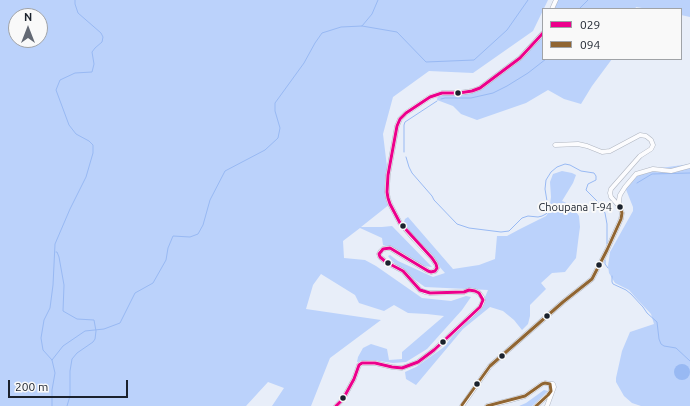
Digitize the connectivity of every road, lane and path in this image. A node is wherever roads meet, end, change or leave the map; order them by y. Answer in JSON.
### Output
{"nodes":[{"id":1,"x":542,"y":34,"type":"edge"},
{"id":2,"x":555,"y":145,"type":"dead end"},
{"id":3,"x":690,"y":166,"type":"edge"},
{"id":4,"x":620,"y":207,"type":"junction"},
{"id":5,"x":550,"y":384,"type":"junction"},
{"id":6,"x":336,"y":406,"type":"edge"},
{"id":7,"x":463,"y":406,"type":"edge"},
{"id":8,"x":487,"y":406,"type":"edge"},
{"id":9,"x":536,"y":406,"type":"edge"},
{"id":10,"x":547,"y":406,"type":"edge"}],
"edges":[{"from":1,"to":6,"type":"street"},
{"from":2,"to":4,"type":"street"},
{"from":3,"to":4,"type":"street"},
{"from":4,"to":7,"type":"street"},
{"from":5,"to":8,"type":"street"},
{"from":5,"to":9,"type":"street"},
{"from":5,"to":10,"type":"street"}]}
